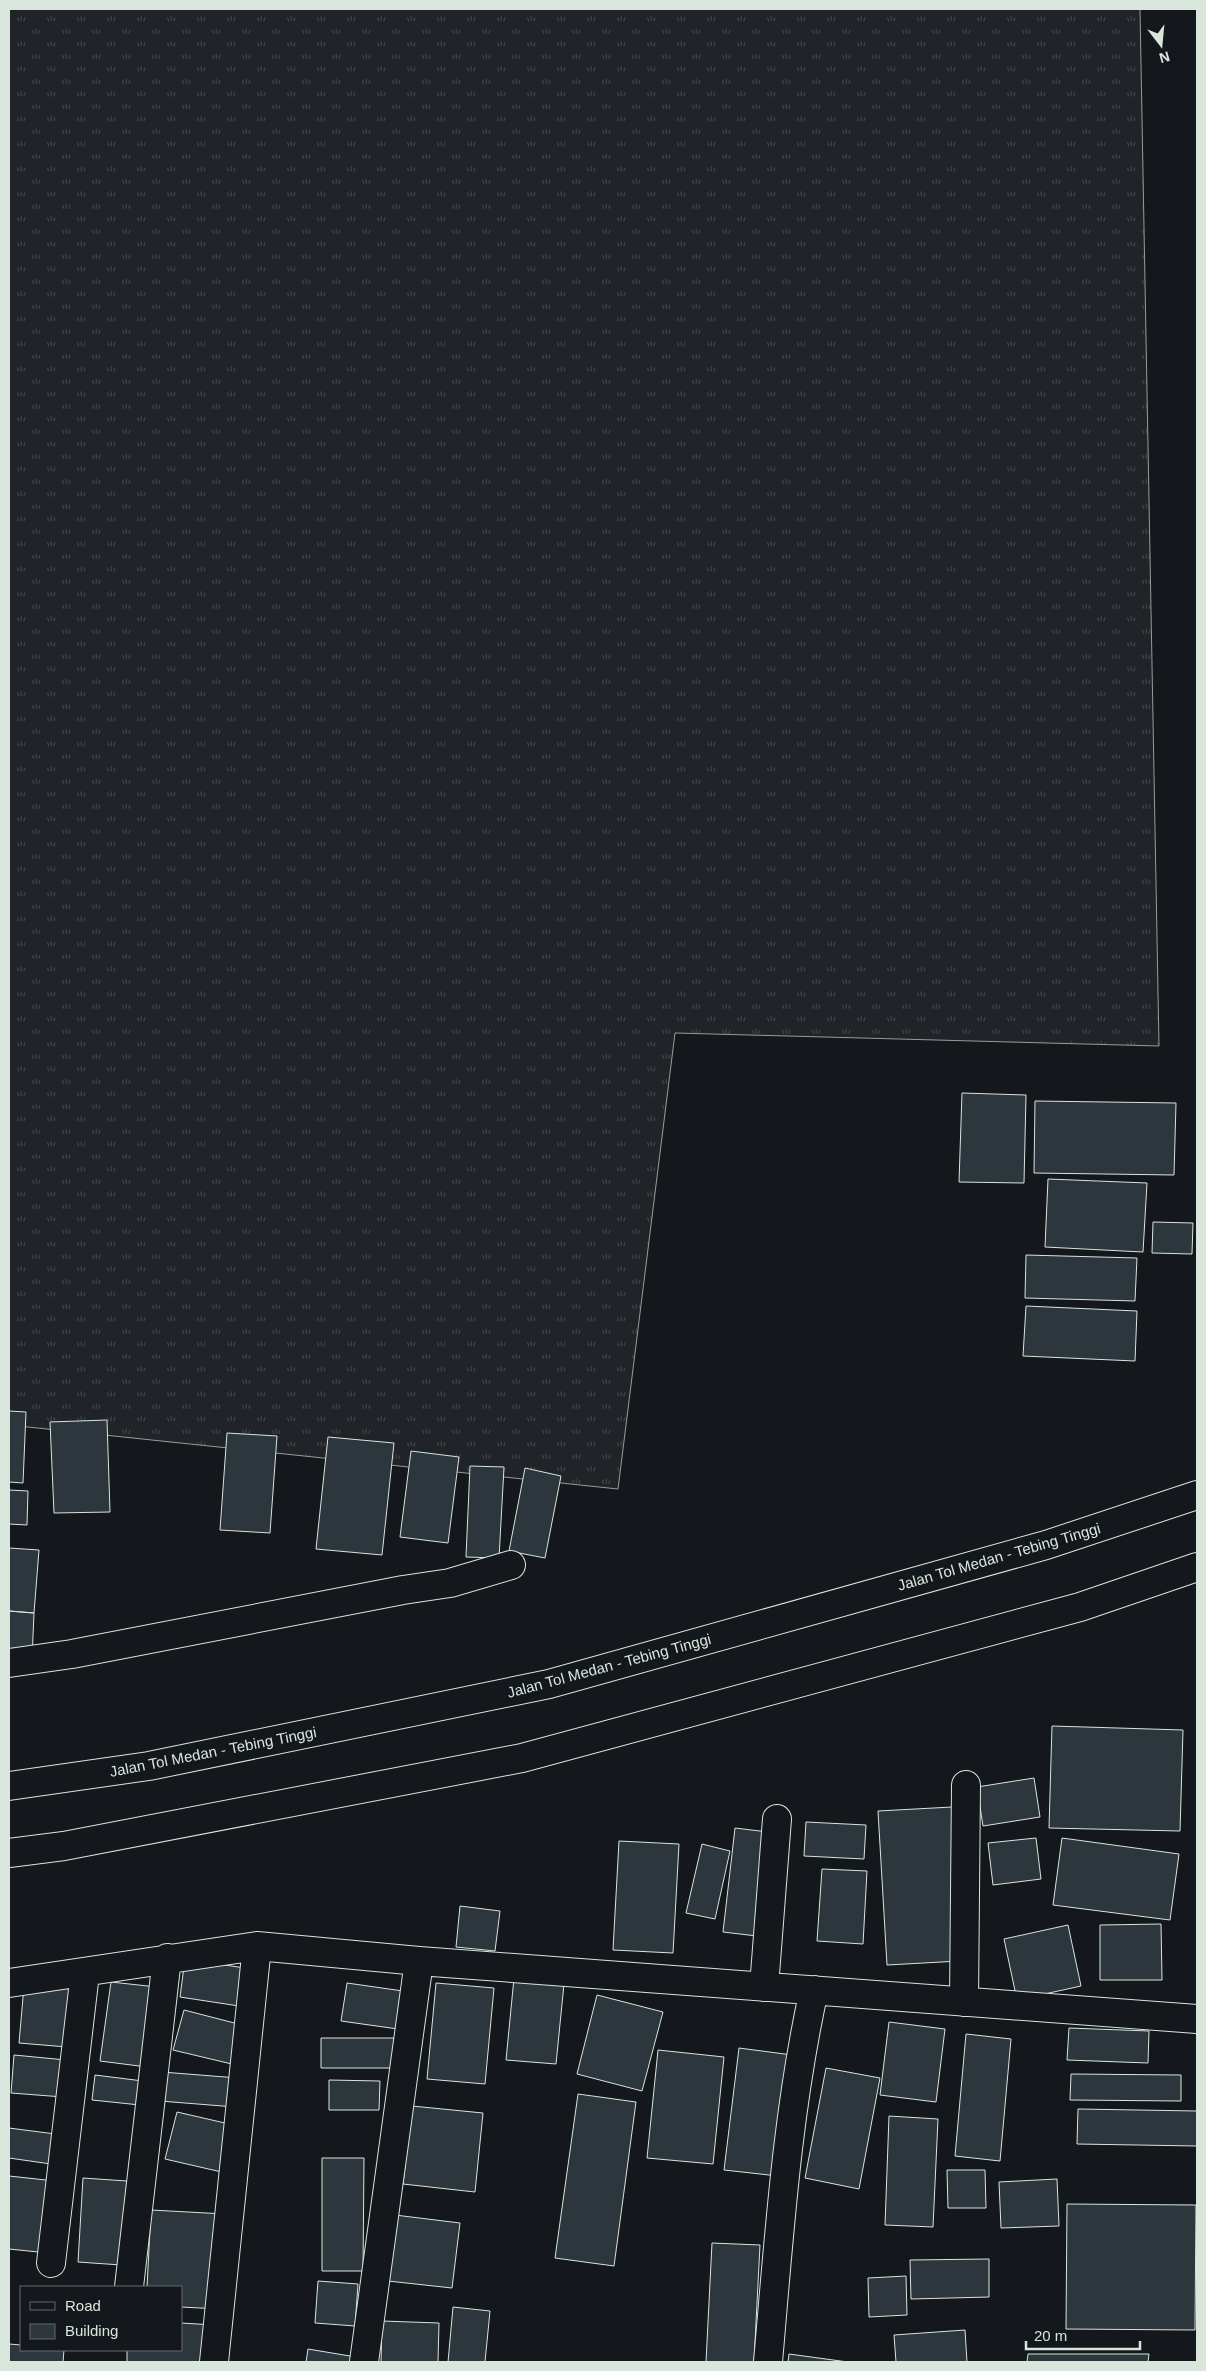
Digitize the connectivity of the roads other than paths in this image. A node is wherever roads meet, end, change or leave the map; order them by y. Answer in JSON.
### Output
{"nodes":[{"id":1,"x":1197,"y":1495,"type":"edge"},
{"id":2,"x":511,"y":1565,"type":"dead end"},
{"id":3,"x":1197,"y":1567,"type":"edge"},
{"id":4,"x":9,"y":1663,"type":"edge"},
{"id":5,"x":966,"y":1785,"type":"dead end"},
{"id":6,"x":9,"y":1786,"type":"edge"},
{"id":7,"x":777,"y":1819,"type":"dead end"},
{"id":8,"x":9,"y":1853,"type":"edge"},
{"id":9,"x":258,"y":1946,"type":"junction"},
{"id":10,"x":167,"y":1958,"type":"junction"},
{"id":11,"x":420,"y":1961,"type":"junction"},
{"id":12,"x":85,"y":1973,"type":"junction"},
{"id":13,"x":9,"y":1983,"type":"edge"},
{"id":14,"x":764,"y":1987,"type":"junction"},
{"id":15,"x":814,"y":1990,"type":"junction"},
{"id":16,"x":964,"y":2002,"type":"junction"},
{"id":17,"x":1197,"y":2019,"type":"edge"},
{"id":18,"x":51,"y":2263,"type":"dead end"},
{"id":19,"x":129,"y":2286,"type":"edge"},
{"id":20,"x":214,"y":2362,"type":"edge"},
{"id":21,"x":364,"y":2362,"type":"edge"},
{"id":22,"x":768,"y":2362,"type":"edge"}],
"edges":[{"from":1,"to":6,"type":"main road","name":"Jalan Tol Medan - Tebing Tinggi"},
{"from":2,"to":4,"type":"main road"},
{"from":3,"to":8,"type":"main road"},
{"from":5,"to":16,"type":"main road"},
{"from":7,"to":14,"type":"main road"},
{"from":9,"to":10,"type":"main road"},
{"from":9,"to":11,"type":"main road"},
{"from":9,"to":20,"type":"main road"},
{"from":10,"to":12,"type":"main road"},
{"from":10,"to":19,"type":"main road"},
{"from":11,"to":14,"type":"main road"},
{"from":11,"to":21,"type":"main road"},
{"from":12,"to":13,"type":"main road"},
{"from":12,"to":18,"type":"main road"},
{"from":14,"to":15,"type":"main road"},
{"from":15,"to":16,"type":"main road"},
{"from":15,"to":22,"type":"main road"},
{"from":16,"to":17,"type":"main road"}]}
